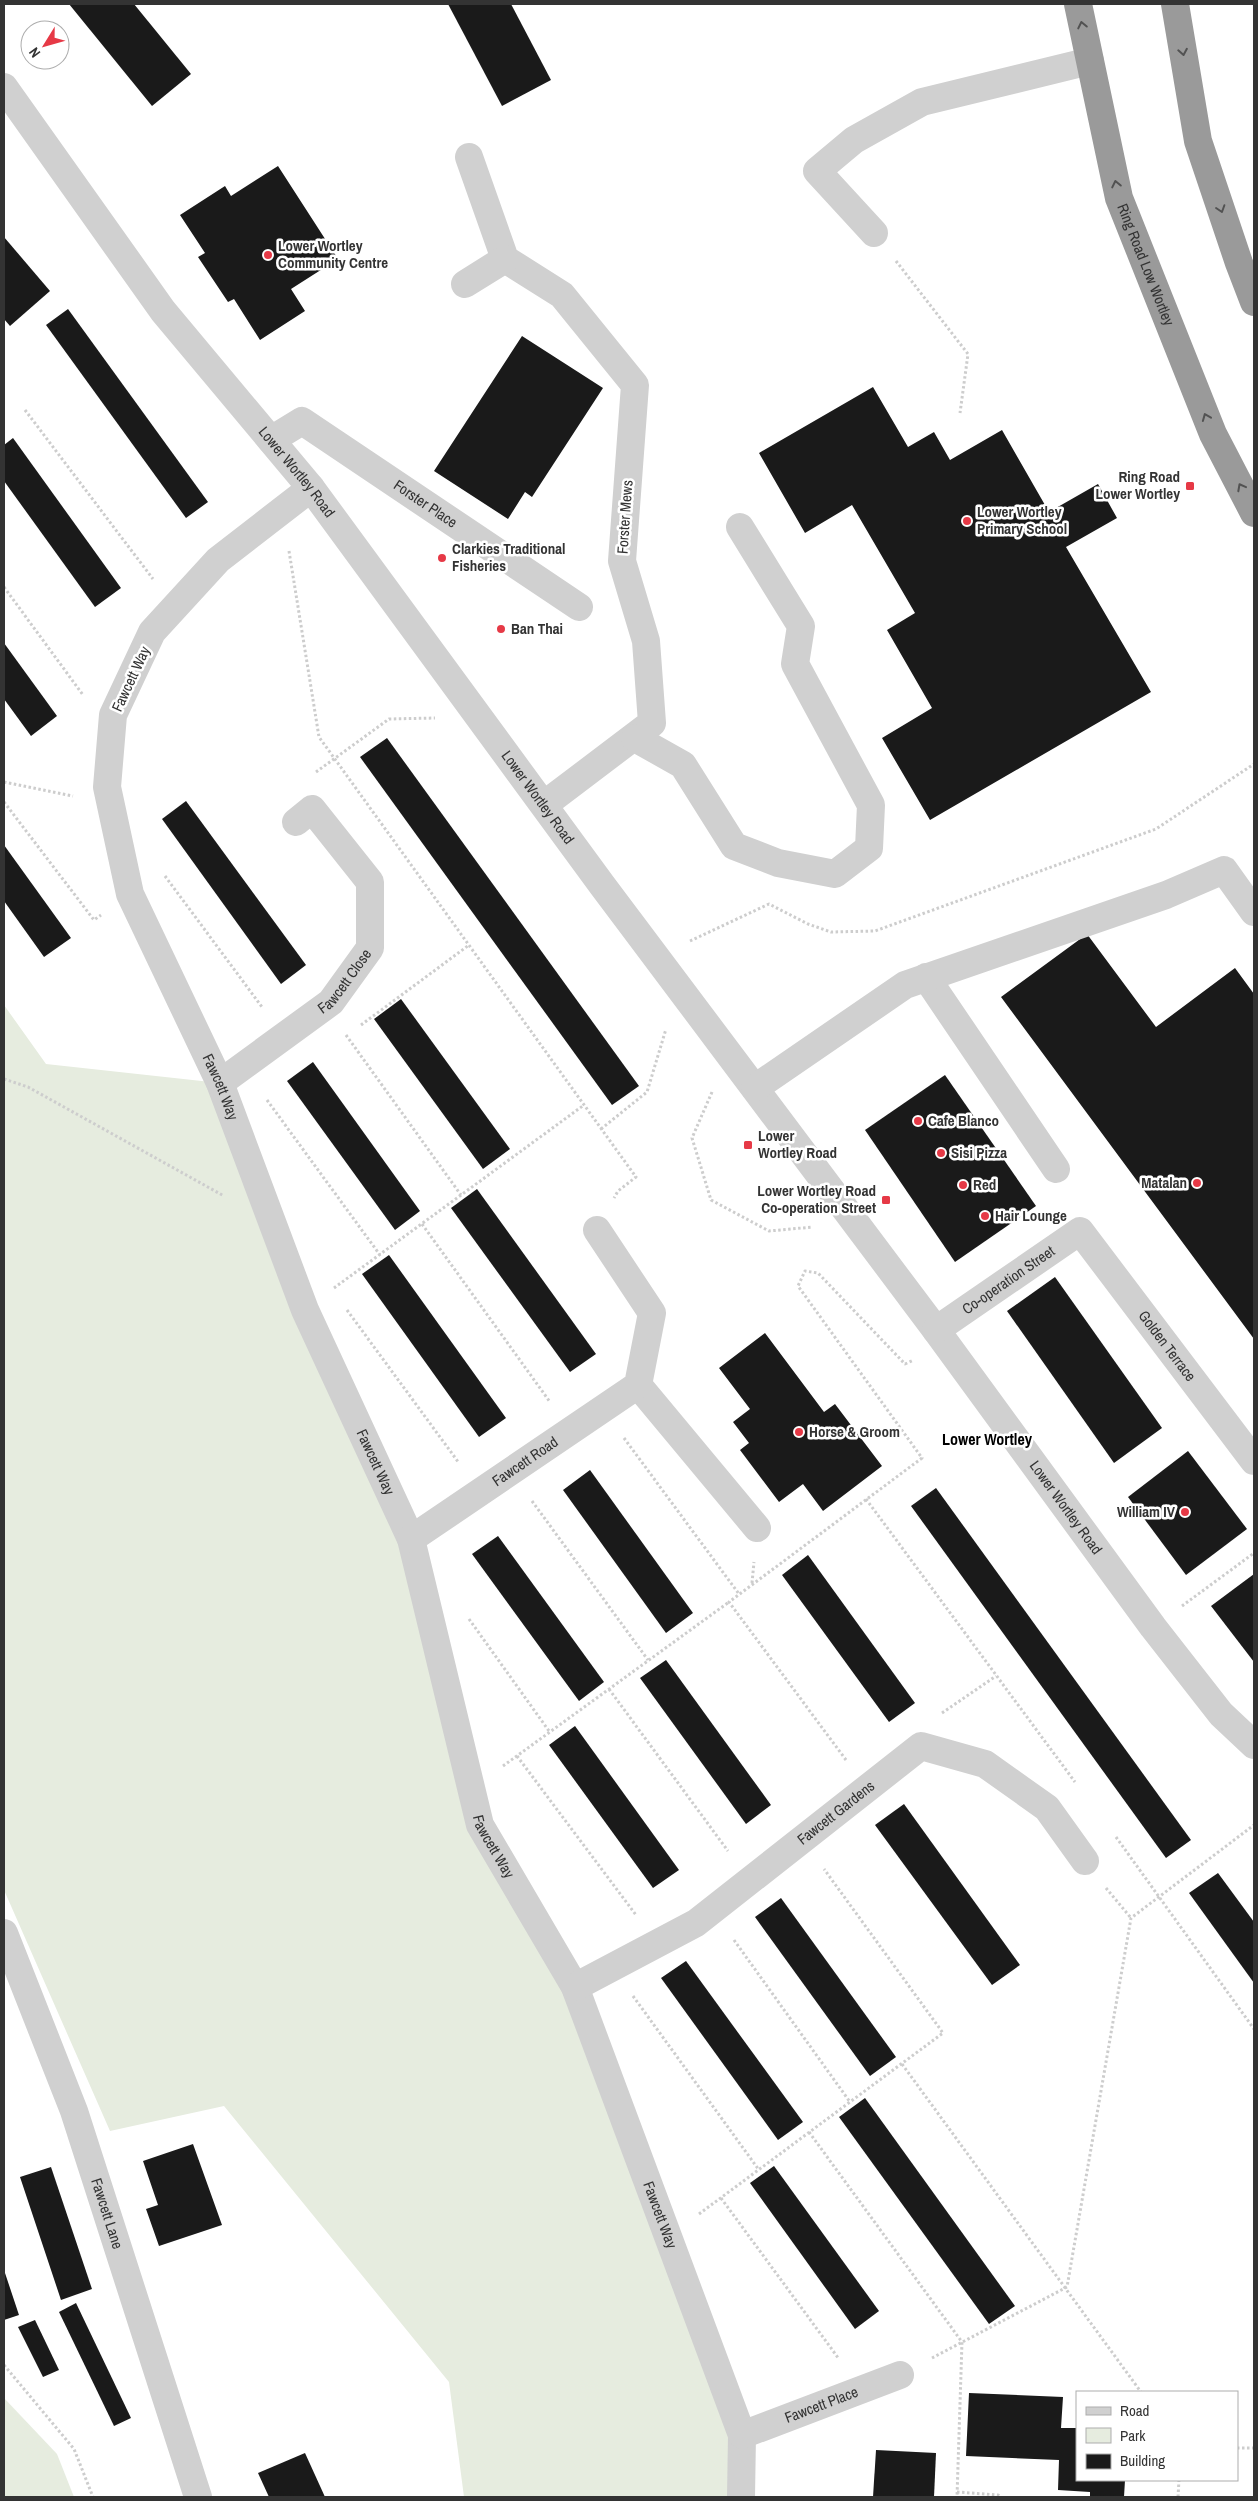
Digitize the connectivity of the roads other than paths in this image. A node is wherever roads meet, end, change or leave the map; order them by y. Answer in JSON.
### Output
{"nodes":[{"id":1,"x":1078,"y":4,"type":"edge"},
{"id":2,"x":1175,"y":4,"type":"edge"},
{"id":3,"x":1090,"y":61,"type":"junction"},
{"id":4,"x":4,"y":87,"type":"edge"},
{"id":5,"x":469,"y":157,"type":"dead end"},
{"id":6,"x":874,"y":233,"type":"road end"},
{"id":7,"x":505,"y":259,"type":"junction"},
{"id":8,"x":465,"y":284,"type":"dead end"},
{"id":9,"x":1254,"y":302,"type":"edge"},
{"id":10,"x":271,"y":440,"type":"junction"},
{"id":11,"x":312,"y":488,"type":"junction"},
{"id":12,"x":1254,"y":513,"type":"edge"},
{"id":13,"x":740,"y":527,"type":"dead end"},
{"id":14,"x":579,"y":607,"type":"dead end"},
{"id":15,"x":635,"y":738,"type":"junction"},
{"id":16,"x":545,"y":804,"type":"junction"},
{"id":17,"x":304,"y":815,"type":"road end"},
{"id":18,"x":1254,"y":912,"type":"edge"},
{"id":19,"x":926,"y":977,"type":"junction"},
{"id":20,"x":220,"y":1083,"type":"junction"},
{"id":21,"x":754,"y":1088,"type":"junction"},
{"id":22,"x":1056,"y":1169,"type":"dead end"},
{"id":23,"x":597,"y":1230,"type":"road end"},
{"id":24,"x":1080,"y":1231,"type":"joint"},
{"id":25,"x":942,"y":1338,"type":"junction"},
{"id":26,"x":638,"y":1386,"type":"junction"},
{"id":27,"x":1254,"y":1461,"type":"edge"},
{"id":28,"x":757,"y":1528,"type":"dead end"},
{"id":29,"x":412,"y":1539,"type":"junction"},
{"id":30,"x":1254,"y":1745,"type":"edge"},
{"id":31,"x":1085,"y":1861,"type":"dead end"},
{"id":32,"x":4,"y":1933,"type":"edge"},
{"id":33,"x":575,"y":1987,"type":"junction"},
{"id":34,"x":900,"y":2375,"type":"road end"},
{"id":35,"x":742,"y":2435,"type":"junction"},
{"id":36,"x":198,"y":2497,"type":"edge"},
{"id":37,"x":741,"y":2497,"type":"edge"}],
"edges":[{"from":3,"to":1,"type":"highway","name":"Ring Road Low Wortley","one_way":true},
{"from":2,"to":9,"type":"highway","one_way":true},
{"from":3,"to":6,"type":"street"},
{"from":12,"to":3,"type":"highway","name":"Ring Road Low Wortley","one_way":true},
{"from":4,"to":10,"type":"street","name":"Lower Wortley Road"},
{"from":5,"to":7,"type":"street"},
{"from":7,"to":8,"type":"street"},
{"from":7,"to":15,"type":"street","name":"Forster Mews"},
{"from":10,"to":11,"type":"street","name":"Lower Wortley Road"},
{"from":10,"to":14,"type":"street","name":"Forster Place"},
{"from":11,"to":16,"type":"street","name":"Lower Wortley Road"},
{"from":11,"to":20,"type":"street","name":"Fawcett Way"},
{"from":13,"to":15,"type":"street"},
{"from":15,"to":16,"type":"street","name":"Forster Mews"},
{"from":16,"to":21,"type":"street","name":"Lower Wortley Road"},
{"from":17,"to":20,"type":"street","name":"Fawcett Close"},
{"from":18,"to":19,"type":"street"},
{"from":19,"to":21,"type":"street"},
{"from":19,"to":22,"type":"street"},
{"from":20,"to":29,"type":"street","name":"Fawcett Way"},
{"from":21,"to":25,"type":"street","name":"Lower Wortley Road"},
{"from":23,"to":26,"type":"street"},
{"from":24,"to":25,"type":"street","name":"Co-operation Street"},
{"from":24,"to":27,"type":"street","name":"Golden Terrace"},
{"from":25,"to":30,"type":"street","name":"Lower Wortley Road"},
{"from":26,"to":28,"type":"street"},
{"from":26,"to":29,"type":"street","name":"Fawcett Road"},
{"from":29,"to":33,"type":"street","name":"Fawcett Way"},
{"from":31,"to":33,"type":"street","name":"Fawcett Gardens"},
{"from":32,"to":36,"type":"street","name":"Fawcett Lane"},
{"from":33,"to":35,"type":"street","name":"Fawcett Way"},
{"from":34,"to":35,"type":"street","name":"Fawcett Place"},
{"from":35,"to":37,"type":"street","name":"Fawcett Way"}]}
